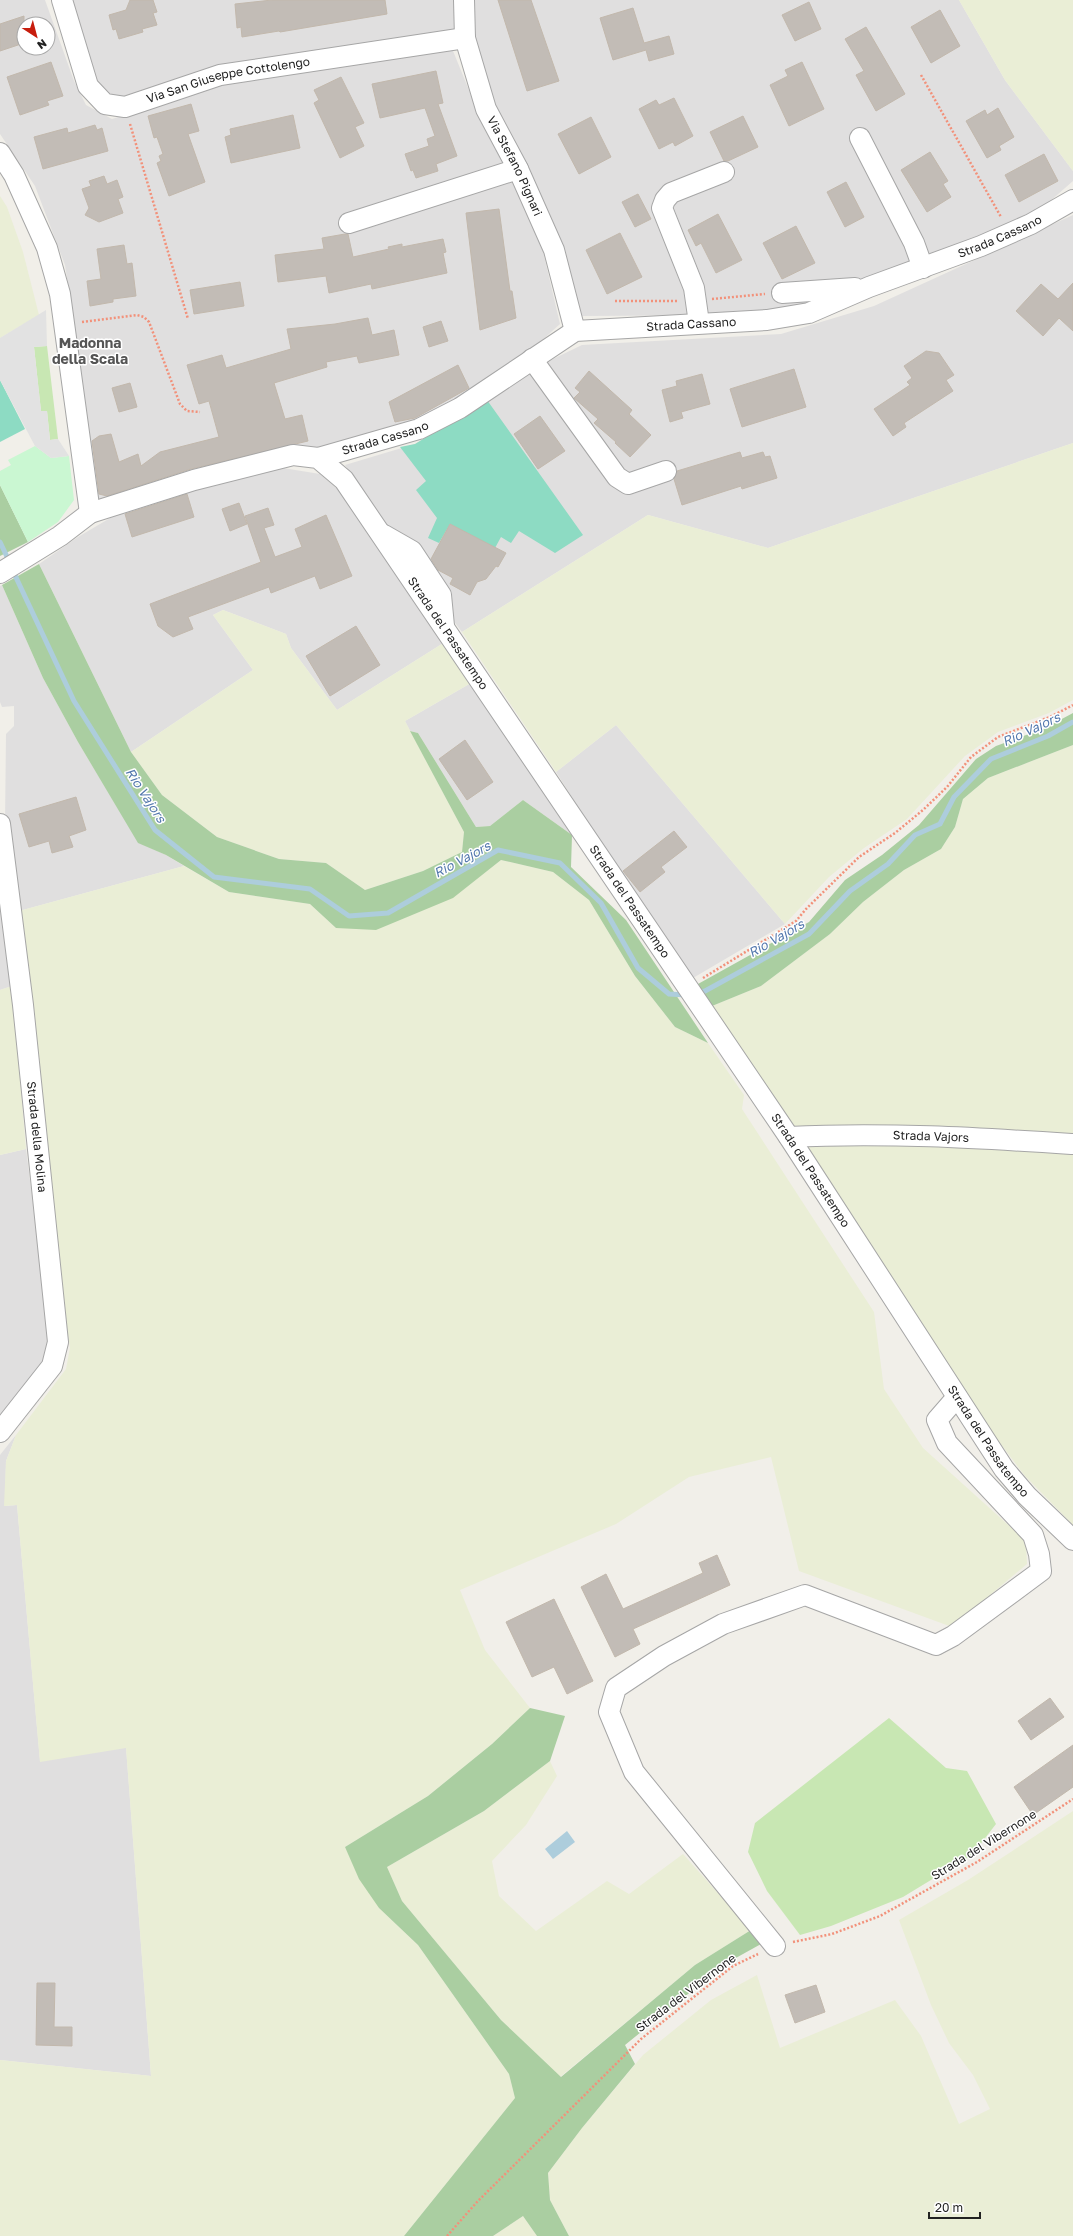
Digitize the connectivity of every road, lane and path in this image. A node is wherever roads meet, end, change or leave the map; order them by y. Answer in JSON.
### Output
{"nodes":[{"id":1,"x":62,"y":0,"type":"edge"},
{"id":2,"x":464,"y":0,"type":"edge"},
{"id":3,"x":465,"y":38,"type":"junction"},
{"id":4,"x":921,"y":75,"type":"dead end"},
{"id":5,"x":125,"y":107,"type":"junction"},
{"id":6,"x":860,"y":138,"type":"dead end"},
{"id":7,"x":0,"y":153,"type":"edge"},
{"id":8,"x":518,"y":169,"type":"junction"},
{"id":9,"x":724,"y":172,"type":"dead end"},
{"id":10,"x":1073,"y":200,"type":"edge"},
{"id":11,"x":349,"y":223,"type":"dead end"},
{"id":12,"x":1010,"y":234,"type":"junction"},
{"id":13,"x":923,"y":268,"type":"junction"},
{"id":14,"x":869,"y":287,"type":"junction"},
{"id":15,"x":782,"y":293,"type":"dead end"},
{"id":16,"x":188,"y":319,"type":"dead end"},
{"id":17,"x":699,"y":323,"type":"junction"},
{"id":18,"x":64,"y":324,"type":"junction"},
{"id":19,"x":575,"y":331,"type":"junction"},
{"id":20,"x":532,"y":358,"type":"junction"},
{"id":21,"x":200,"y":412,"type":"dead end"},
{"id":22,"x":318,"y":458,"type":"junction"},
{"id":23,"x":666,"y":471,"type":"dead end"},
{"id":24,"x":90,"y":513,"type":"junction"},
{"id":25,"x":0,"y":573,"type":"edge"},
{"id":26,"x":1073,"y":705,"type":"edge"},
{"id":27,"x":0,"y":824,"type":"edge"},
{"id":28,"x":692,"y":994,"type":"junction"},
{"id":29,"x":789,"y":1137,"type":"junction"},
{"id":30,"x":1073,"y":1144,"type":"edge"},
{"id":31,"x":957,"y":1398,"type":"junction"},
{"id":32,"x":0,"y":1432,"type":"edge"},
{"id":33,"x":1073,"y":1540,"type":"edge"},
{"id":34,"x":1073,"y":1798,"type":"edge"},
{"id":35,"x":774,"y":1946,"type":"junction"},
{"id":36,"x":447,"y":2236,"type":"edge"}],
"edges":[{"from":1,"to":5,"type":"street","name":"Via San Giuseppe Cottolengo"},
{"from":2,"to":3,"type":"street","name":"Via Stefano Pignari"},
{"from":3,"to":5,"type":"street","name":"Via San Giuseppe Cottolengo"},
{"from":3,"to":8,"type":"street","name":"Via Stefano Pignari"},
{"from":4,"to":12,"type":"path"},
{"from":5,"to":16,"type":"path"},
{"from":6,"to":13,"type":"street"},
{"from":7,"to":18,"type":"street"},
{"from":8,"to":11,"type":"street"},
{"from":8,"to":19,"type":"street","name":"Via Stefano Pignari"},
{"from":9,"to":17,"type":"street"},
{"from":10,"to":12,"type":"street","name":"Strada Cassano"},
{"from":12,"to":13,"type":"street","name":"Strada Cassano"},
{"from":13,"to":14,"type":"street","name":"Strada Cassano"},
{"from":14,"to":15,"type":"street"},
{"from":14,"to":17,"type":"street","name":"Strada Cassano"},
{"from":17,"to":19,"type":"street","name":"Strada Cassano"},
{"from":18,"to":21,"type":"path"},
{"from":18,"to":24,"type":"street"},
{"from":19,"to":20,"type":"street","name":"Strada Cassano"},
{"from":20,"to":22,"type":"street","name":"Strada Cassano"},
{"from":20,"to":23,"type":"street"},
{"from":22,"to":24,"type":"street"},
{"from":22,"to":28,"type":"street","name":"Strada del Passatempo"},
{"from":24,"to":25,"type":"street"},
{"from":26,"to":28,"type":"path"},
{"from":27,"to":32,"type":"street","name":"Strada della Molina"},
{"from":28,"to":29,"type":"street","name":"Strada del Passatempo"},
{"from":29,"to":30,"type":"street","name":"Strada Vajors"},
{"from":29,"to":31,"type":"street","name":"Strada del Passatempo"},
{"from":31,"to":33,"type":"street","name":"Strada del Passatempo"},
{"from":31,"to":35,"type":"street"},
{"from":34,"to":35,"type":"path","name":"Strada del Vibernone"},
{"from":35,"to":36,"type":"path","name":"Strada del Vibernone"}]}
